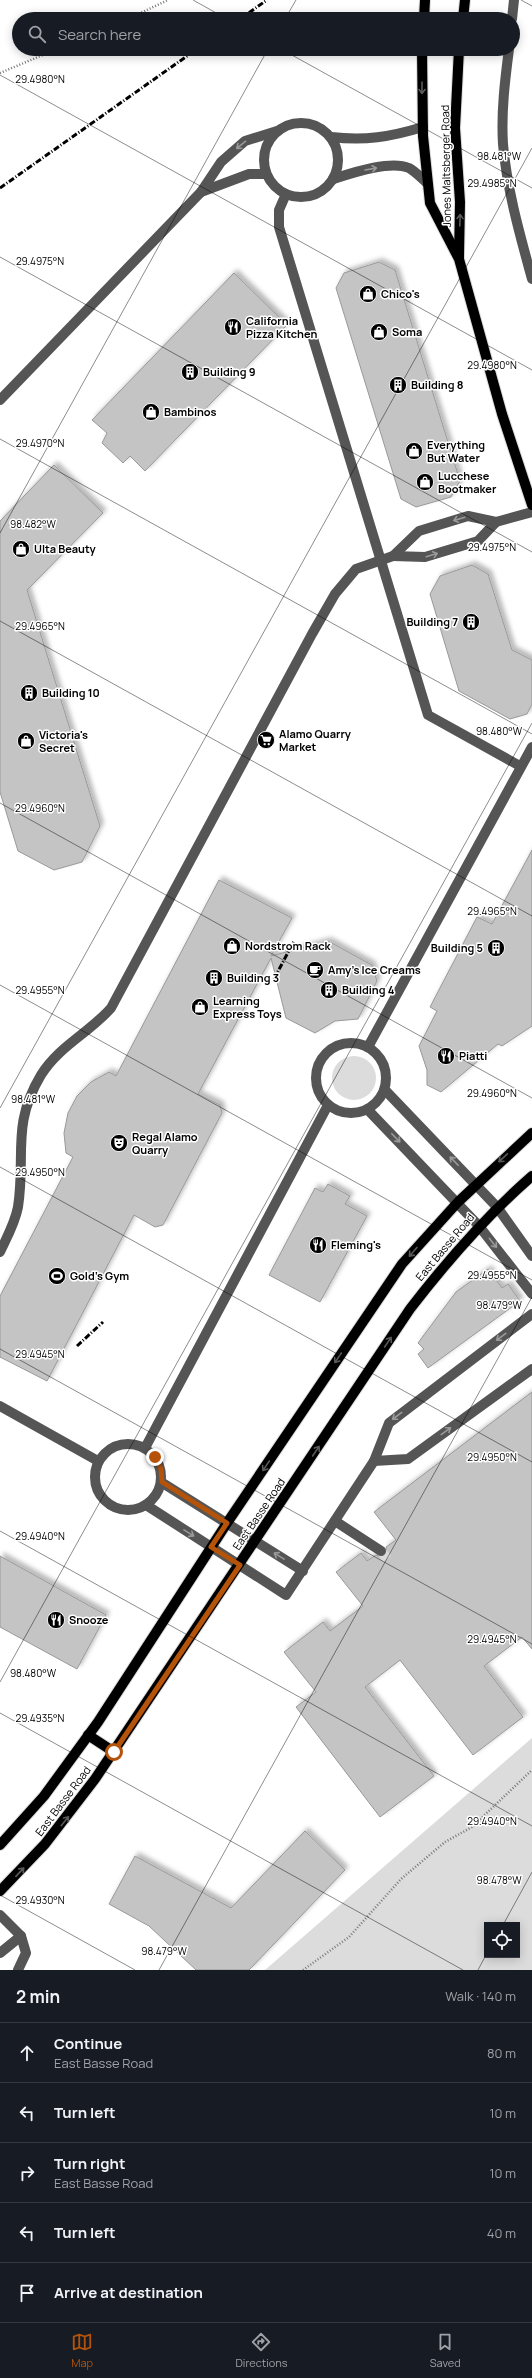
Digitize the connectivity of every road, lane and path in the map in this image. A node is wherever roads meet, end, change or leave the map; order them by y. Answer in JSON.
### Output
{"nodes":[{"id":1,"x":168,"y":0,"type":"edge"},
{"id":2,"x":425,"y":0,"type":"edge"},
{"id":3,"x":465,"y":0,"type":"edge"},
{"id":4,"x":514,"y":0,"type":"edge"},
{"id":5,"x":143,"y":12,"type":"edge"},
{"id":6,"x":424,"y":12,"type":"edge"},
{"id":7,"x":464,"y":12,"type":"edge"},
{"id":8,"x":513,"y":12,"type":"edge"},
{"id":9,"x":40,"y":56,"type":"edge"},
{"id":10,"x":422,"y":56,"type":"edge"},
{"id":11,"x":459,"y":56,"type":"edge"},
{"id":12,"x":508,"y":56,"type":"edge"},
{"id":13,"x":0,"y":73,"type":"edge"},
{"id":14,"x":423,"y":127,"type":"junction"},
{"id":15,"x":277,"y":131,"type":"junction"},
{"id":16,"x":331,"y":137,"type":"junction"},
{"id":17,"x":266,"y":174,"type":"junction"},
{"id":18,"x":333,"y":179,"type":"junction"},
{"id":19,"x":426,"y":182,"type":"junction"},
{"id":20,"x":201,"y":192,"type":"junction"},
{"id":21,"x":286,"y":194,"type":"junction"},
{"id":22,"x":458,"y":259,"type":"junction"},
{"id":23,"x":532,"y":279,"type":"edge"},
{"id":24,"x":0,"y":400,"type":"edge"},
{"id":25,"x":532,"y":505,"type":"edge"},
{"id":26,"x":532,"y":512,"type":"edge"},
{"id":27,"x":496,"y":522,"type":"junction"},
{"id":28,"x":393,"y":556,"type":"junction"},
{"id":29,"x":382,"y":560,"type":"junction"},
{"id":30,"x":532,"y":747,"type":"edge"},
{"id":31,"x":520,"y":766,"type":"junction"},
{"id":32,"x":368,"y":1047,"type":"junction"},
{"id":33,"x":385,"y":1090,"type":"junction"},
{"id":34,"x":328,"y":1105,"type":"junction"},
{"id":35,"x":368,"y":1110,"type":"junction"},
{"id":36,"x":532,"y":1132,"type":"edge"},
{"id":37,"x":532,"y":1176,"type":"edge"},
{"id":38,"x":476,"y":1184,"type":"junction"},
{"id":39,"x":458,"y":1202,"type":"junction"},
{"id":40,"x":497,"y":1207,"type":"junction"},
{"id":41,"x":479,"y":1226,"type":"junction"},
{"id":42,"x":0,"y":1252,"type":"edge"},
{"id":43,"x":532,"y":1256,"type":"edge"},
{"id":44,"x":532,"y":1294,"type":"edge"},
{"id":45,"x":532,"y":1314,"type":"edge"},
{"id":46,"x":532,"y":1369,"type":"edge"},
{"id":47,"x":0,"y":1406,"type":"edge"},
{"id":48,"x":145,"y":1448,"type":"junction"},
{"id":49,"x":374,"y":1461,"type":"junction"},
{"id":50,"x":98,"y":1462,"type":"junction"},
{"id":51,"x":162,"y":1482,"type":"junction"},
{"id":52,"x":146,"y":1506,"type":"junction"},
{"id":53,"x":335,"y":1521,"type":"junction"},
{"id":54,"x":227,"y":1523,"type":"junction"},
{"id":55,"x":255,"y":1541,"type":"junction"},
{"id":56,"x":211,"y":1547,"type":"junction"},
{"id":57,"x":381,"y":1551,"type":"tunnel mouth"},
{"id":58,"x":240,"y":1565,"type":"junction"},
{"id":59,"x":303,"y":1571,"type":"junction"},
{"id":60,"x":88,"y":1735,"type":"junction"},
{"id":61,"x":114,"y":1752,"type":"junction"},
{"id":62,"x":532,"y":1770,"type":"edge"},
{"id":63,"x":0,"y":1845,"type":"edge"},
{"id":64,"x":0,"y":1891,"type":"edge"},
{"id":65,"x":0,"y":1915,"type":"edge"},
{"id":66,"x":22,"y":1936,"type":"junction"},
{"id":67,"x":0,"y":1953,"type":"edge"},
{"id":68,"x":18,"y":1970,"type":"edge"},
{"id":69,"x":303,"y":1970,"type":"edge"}],
"edges":[{"from":1,"to":5,"type":"path"},
{"from":2,"to":6,"type":"main road"},
{"from":3,"to":7,"type":"main road"},
{"from":4,"to":8,"type":"lane"},
{"from":9,"to":13,"type":"path"},
{"from":10,"to":14,"type":"main road","name":"Jones Maltsberger Road","one_way":true},
{"from":22,"to":11,"type":"main road","name":"Jones Maltsberger Road","one_way":true},
{"from":12,"to":23,"type":"lane"},
{"from":14,"to":16,"type":"lane"},
{"from":14,"to":19,"type":"main road","name":"Jones Maltsberger Road"},
{"from":15,"to":16,"type":"lane"},
{"from":15,"to":17,"type":"lane"},
{"from":15,"to":20,"type":"lane","one_way":true},
{"from":16,"to":18,"type":"lane"},
{"from":17,"to":20,"type":"lane"},
{"from":17,"to":21,"type":"lane"},
{"from":18,"to":19,"type":"lane","one_way":true},
{"from":18,"to":21,"type":"lane"},
{"from":19,"to":22,"type":"main road","name":"Jones Maltsberger Road"},
{"from":20,"to":24,"type":"lane"},
{"from":21,"to":29,"type":"lane"},
{"from":22,"to":25,"type":"main road","name":"Jones Maltsberger Road"},
{"from":26,"to":27,"type":"lane"},
{"from":28,"to":27,"type":"lane","one_way":true},
{"from":27,"to":28,"type":"lane","one_way":true},
{"from":28,"to":29,"type":"lane"},
{"from":29,"to":31,"type":"lane"},
{"from":29,"to":42,"type":"lane"},
{"from":30,"to":31,"type":"lane"},
{"from":31,"to":32,"type":"lane"},
{"from":32,"to":33,"type":"lane"},
{"from":32,"to":34,"type":"lane"},
{"from":33,"to":35,"type":"lane"},
{"from":38,"to":33,"type":"lane","one_way":true},
{"from":34,"to":35,"type":"lane"},
{"from":34,"to":48,"type":"lane"},
{"from":35,"to":39,"type":"lane","one_way":true},
{"from":36,"to":38,"type":"main road","name":"East Basse Road","one_way":true},
{"from":37,"to":40,"type":"main road","name":"East Basse Road"},
{"from":38,"to":39,"type":"main road","name":"East Basse Road"},
{"from":38,"to":40,"type":"lane"},
{"from":39,"to":41,"type":"lane"},
{"from":39,"to":54,"type":"main road","name":"East Basse Road","one_way":true},
{"from":40,"to":41,"type":"main road","name":"East Basse Road"},
{"from":40,"to":43,"type":"lane"},
{"from":41,"to":44,"type":"lane","one_way":true},
{"from":55,"to":41,"type":"main road","name":"East Basse Road","one_way":true},
{"from":45,"to":49,"type":"lane","one_way":true},
{"from":49,"to":46,"type":"lane","one_way":true},
{"from":47,"to":50,"type":"lane"},
{"from":48,"to":50,"type":"lane"},
{"from":48,"to":51,"type":"lane"},
{"from":49,"to":53,"type":"lane"},
{"from":50,"to":52,"type":"lane"},
{"from":51,"to":52,"type":"lane"},
{"from":51,"to":54,"type":"lane"},
{"from":52,"to":56,"type":"lane","one_way":true},
{"from":53,"to":57,"type":"lane"},
{"from":53,"to":59,"type":"lane"},
{"from":54,"to":55,"type":"lane"},
{"from":54,"to":56,"type":"main road","name":"East Basse Road"},
{"from":55,"to":58,"type":"main road","name":"East Basse Road"},
{"from":59,"to":55,"type":"lane","one_way":true},
{"from":56,"to":58,"type":"lane"},
{"from":56,"to":60,"type":"main road","name":"East Basse Road"},
{"from":58,"to":59,"type":"lane"},
{"from":58,"to":61,"type":"main road","name":"East Basse Road"},
{"from":60,"to":61,"type":"main road"},
{"from":60,"to":63,"type":"main road","name":"East Basse Road"},
{"from":64,"to":61,"type":"main road","name":"East Basse Road","one_way":true},
{"from":62,"to":69,"type":"path"},
{"from":65,"to":66,"type":"lane"},
{"from":66,"to":67,"type":"lane"},
{"from":66,"to":68,"type":"lane"}]}
